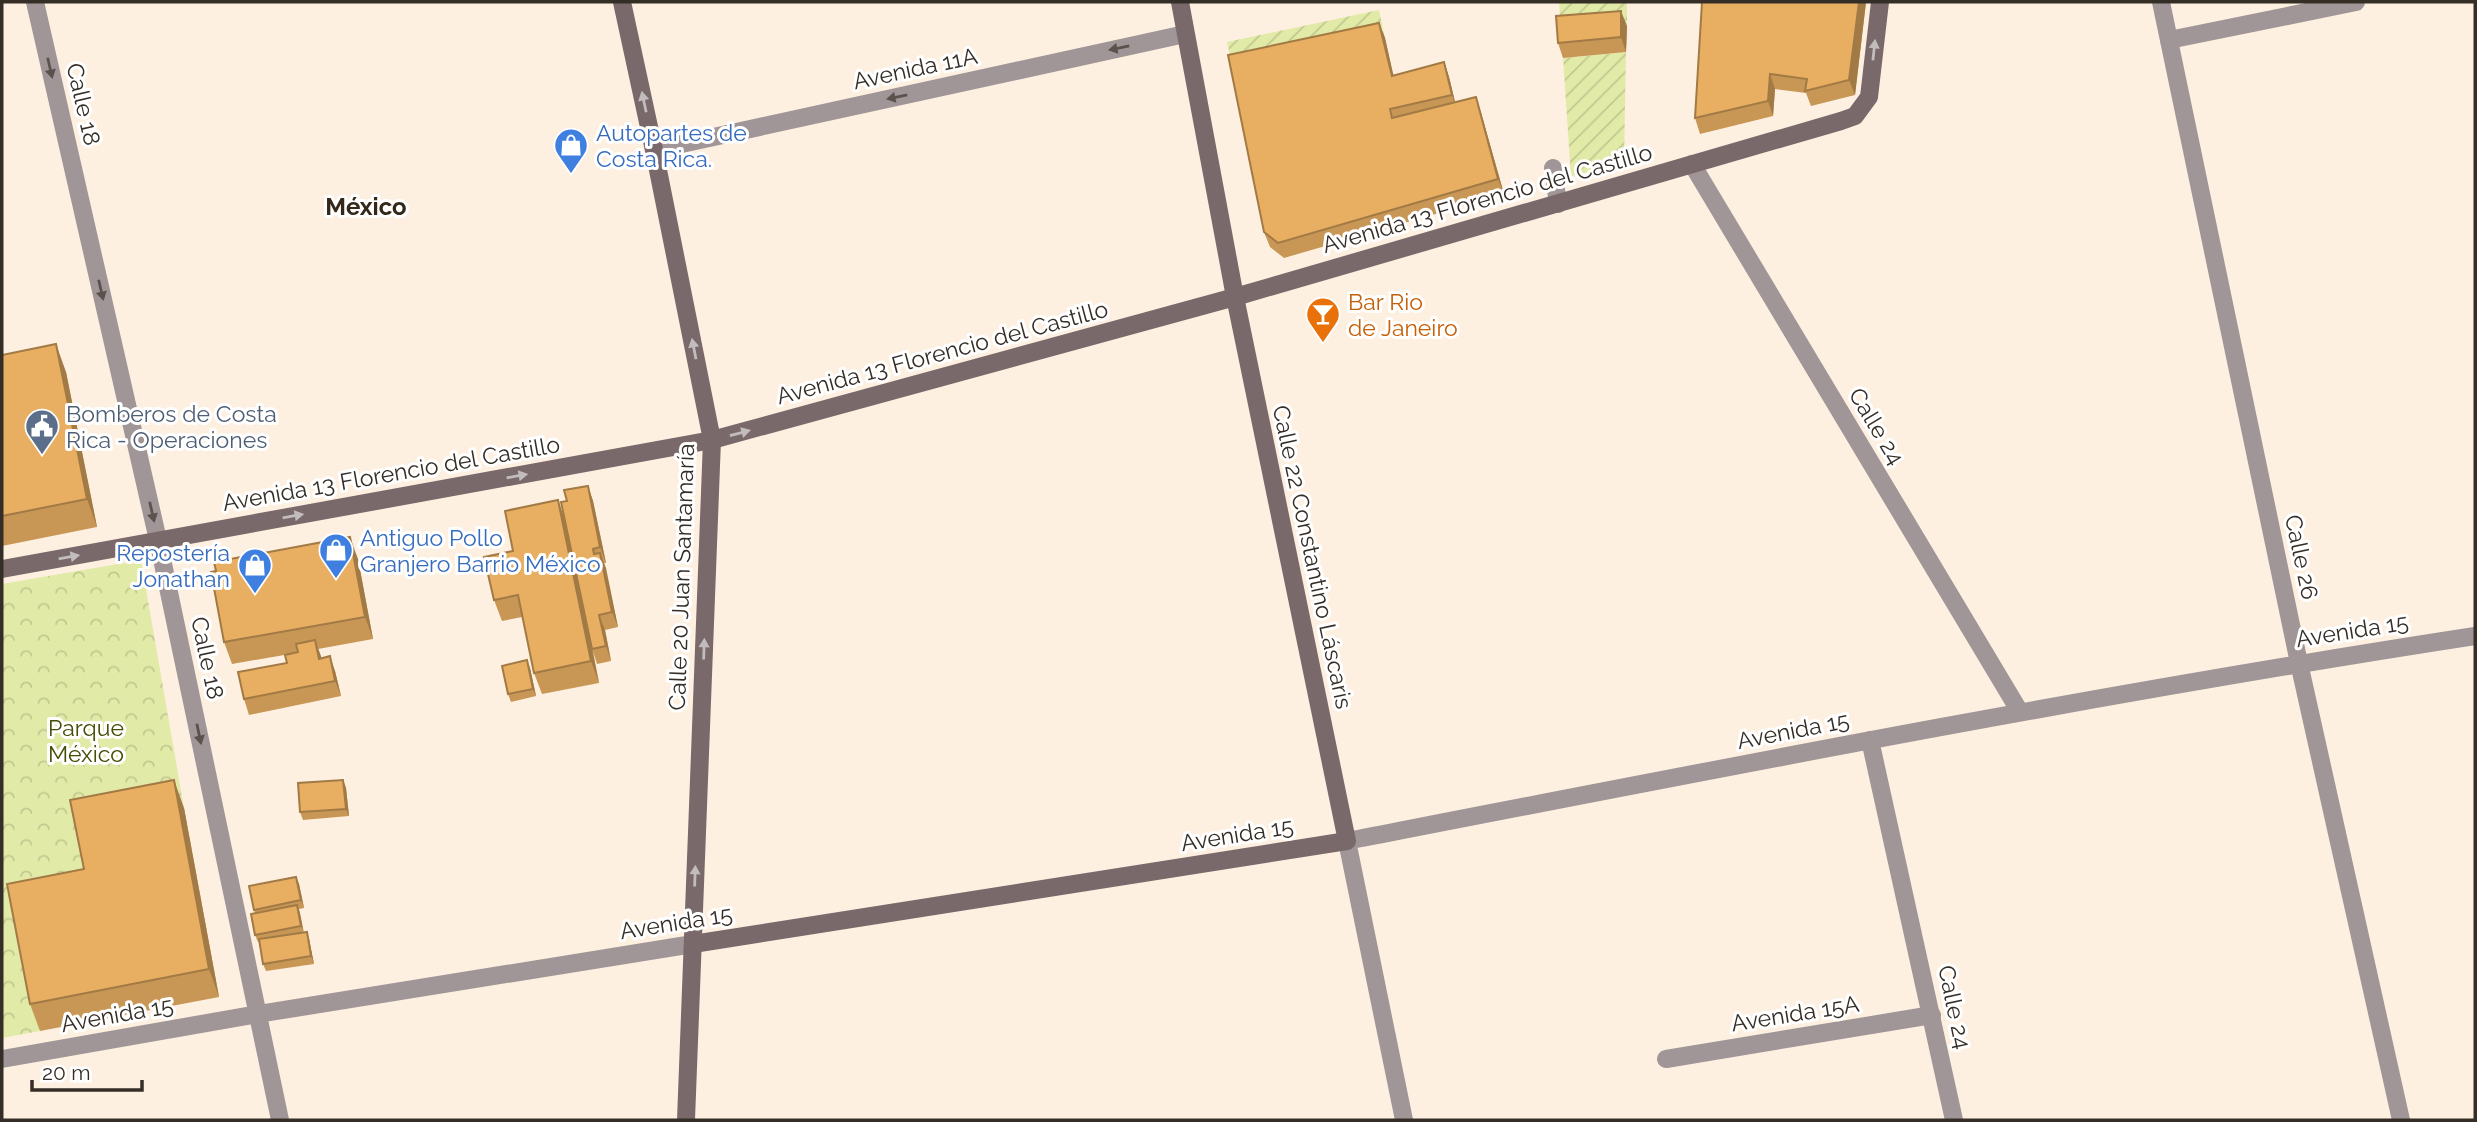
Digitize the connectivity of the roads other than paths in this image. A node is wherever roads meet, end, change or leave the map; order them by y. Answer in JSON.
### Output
{"nodes":[{"id":1,"x":35,"y":2,"type":"edge"},
{"id":2,"x":622,"y":2,"type":"edge"},
{"id":3,"x":1180,"y":2,"type":"edge"},
{"id":4,"x":1880,"y":2,"type":"edge"},
{"id":5,"x":2161,"y":2,"type":"edge"},
{"id":6,"x":2356,"y":2,"type":"edge"},
{"id":7,"x":1185,"y":34,"type":"junction"},
{"id":8,"x":2169,"y":40,"type":"junction"},
{"id":9,"x":654,"y":150,"type":"junction"},
{"id":10,"x":1692,"y":164,"type":"junction"},
{"id":11,"x":1553,"y":169,"type":"dead end"},
{"id":12,"x":1558,"y":204,"type":"junction"},
{"id":13,"x":1236,"y":297,"type":"junction"},
{"id":14,"x":712,"y":440,"type":"junction"},
{"id":15,"x":158,"y":540,"type":"junction"},
{"id":16,"x":2,"y":569,"type":"edge"},
{"id":17,"x":2475,"y":636,"type":"edge"},
{"id":18,"x":2299,"y":663,"type":"junction"},
{"id":19,"x":2020,"y":712,"type":"junction"},
{"id":20,"x":1870,"y":740,"type":"junction"},
{"id":21,"x":1346,"y":841,"type":"junction"},
{"id":22,"x":693,"y":944,"type":"junction"},
{"id":23,"x":258,"y":1014,"type":"junction"},
{"id":24,"x":1932,"y":1015,"type":"junction"},
{"id":25,"x":2,"y":1059,"type":"edge"},
{"id":26,"x":1666,"y":1059,"type":"dead end"},
{"id":27,"x":280,"y":1120,"type":"edge"},
{"id":28,"x":686,"y":1120,"type":"edge"},
{"id":29,"x":1404,"y":1120,"type":"edge"},
{"id":30,"x":1954,"y":1120,"type":"edge"},
{"id":31,"x":2401,"y":1120,"type":"edge"}],
"edges":[{"from":1,"to":15,"type":"street","name":"Calle 18","one_way":true},
{"from":9,"to":2,"type":"street","name":"Calle 20 Juan Santamaría","one_way":true},
{"from":3,"to":7,"type":"street","name":"Calle 22 Constantino Láscaris"},
{"from":10,"to":4,"type":"street","name":"Avenida 13 Florencio del Castillo","one_way":true},
{"from":5,"to":8,"type":"street","name":"Calle 26"},
{"from":6,"to":8,"type":"street"},
{"from":7,"to":9,"type":"street","name":"Avenida 11A","one_way":true},
{"from":7,"to":13,"type":"street","name":"Calle 22 Constantino Láscaris"},
{"from":8,"to":18,"type":"street","name":"Calle 26"},
{"from":14,"to":9,"type":"street","name":"Calle 20 Juan Santamaría","one_way":true},
{"from":10,"to":12,"type":"street","name":"Avenida 13 Florencio del Castillo"},
{"from":10,"to":19,"type":"street","name":"Calle 24"},
{"from":11,"to":12,"type":"street"},
{"from":12,"to":13,"type":"street","name":"Avenida 13 Florencio del Castillo"},
{"from":14,"to":13,"type":"street","name":"Avenida 13 Florencio del Castillo","one_way":true},
{"from":13,"to":21,"type":"street","name":"Calle 22 Constantino Láscaris"},
{"from":15,"to":14,"type":"street","name":"Avenida 13 Florencio del Castillo","one_way":true},
{"from":22,"to":14,"type":"street","name":"Calle 20 Juan Santamaría","one_way":true},
{"from":16,"to":15,"type":"street","name":"Avenida 13 Florencio del Castillo","one_way":true},
{"from":15,"to":23,"type":"street","name":"Calle 18","one_way":true},
{"from":17,"to":18,"type":"street","name":"Avenida 15"},
{"from":18,"to":19,"type":"street","name":"Avenida 15"},
{"from":18,"to":31,"type":"street","name":"Calle 26"},
{"from":19,"to":20,"type":"street","name":"Avenida 15"},
{"from":20,"to":21,"type":"street","name":"Avenida 15"},
{"from":20,"to":24,"type":"street","name":"Calle 24"},
{"from":21,"to":22,"type":"street","name":"Avenida 15"},
{"from":21,"to":29,"type":"street","name":"Calle 22 Constantino Láscaris"},
{"from":22,"to":23,"type":"street","name":"Avenida 15"},
{"from":22,"to":28,"type":"street","name":"Calle 20 Juan Santamaría"},
{"from":23,"to":25,"type":"street","name":"Avenida 15"},
{"from":23,"to":27,"type":"street","name":"Calle 18"},
{"from":24,"to":26,"type":"street","name":"Avenida 15A"},
{"from":24,"to":30,"type":"street","name":"Calle 24"}]}
